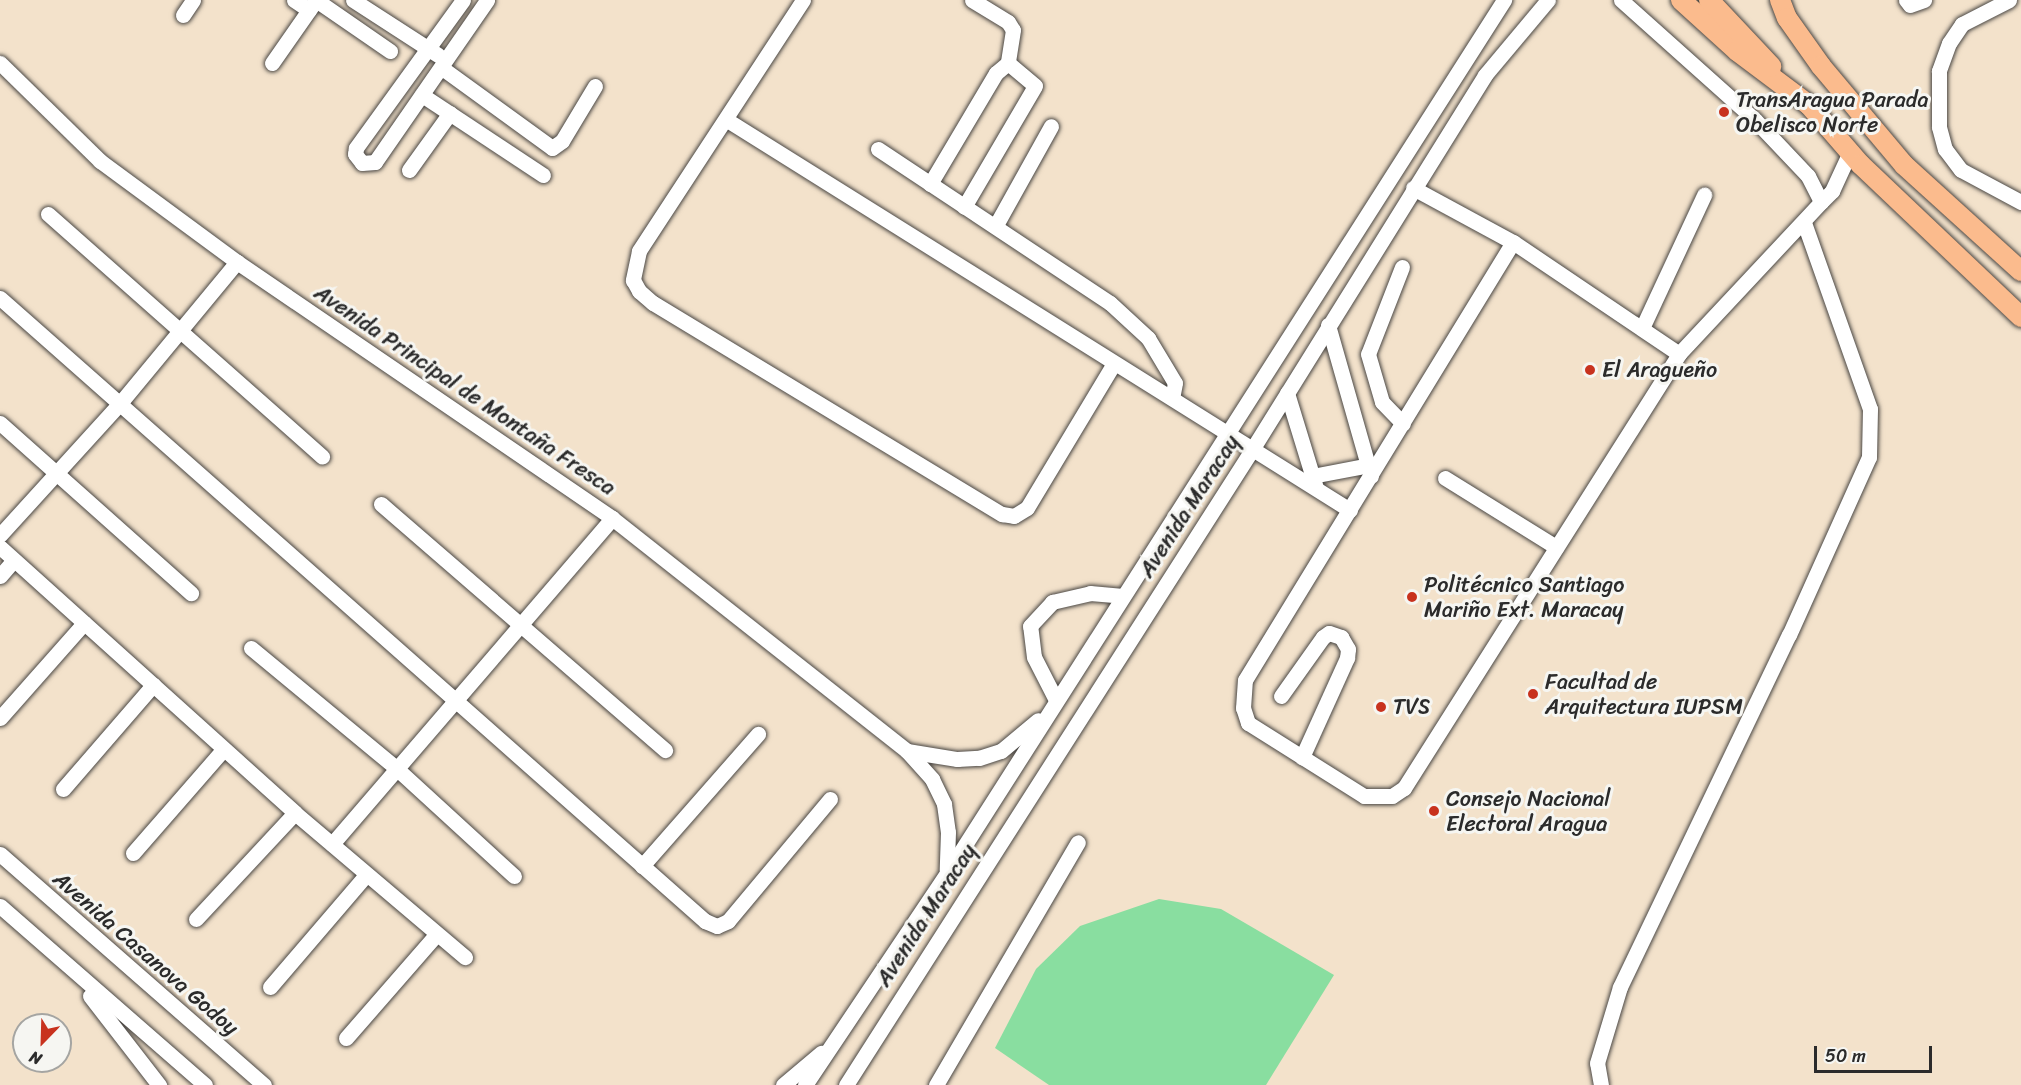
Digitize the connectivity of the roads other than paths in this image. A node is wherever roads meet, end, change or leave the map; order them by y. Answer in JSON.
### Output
{"nodes":[{"id":1,"x":193,"y":0,"type":"edge"},
{"id":2,"x":294,"y":0,"type":"edge"},
{"id":3,"x":353,"y":0,"type":"edge"},
{"id":4,"x":464,"y":0,"type":"edge"},
{"id":5,"x":487,"y":0,"type":"edge"},
{"id":6,"x":803,"y":0,"type":"edge"},
{"id":7,"x":972,"y":0,"type":"edge"},
{"id":8,"x":1504,"y":0,"type":"edge"},
{"id":9,"x":1548,"y":0,"type":"edge"},
{"id":10,"x":1621,"y":0,"type":"edge"},
{"id":11,"x":1681,"y":0,"type":"edge"},
{"id":12,"x":1709,"y":0,"type":"edge"},
{"id":13,"x":1772,"y":0,"type":"edge"},
{"id":14,"x":1780,"y":0,"type":"edge"},
{"id":15,"x":1906,"y":0,"type":"edge"},
{"id":16,"x":1924,"y":0,"type":"edge"},
{"id":17,"x":2009,"y":0,"type":"edge"},
{"id":18,"x":314,"y":4,"type":"edge"},
{"id":19,"x":183,"y":15,"type":"dead end"},
{"id":20,"x":1787,"y":18,"type":"junction"},
{"id":21,"x":430,"y":50,"type":"junction"},
{"id":22,"x":390,"y":51,"type":"dead end"},
{"id":23,"x":0,"y":63,"type":"edge"},
{"id":24,"x":272,"y":63,"type":"dead end"},
{"id":25,"x":1008,"y":63,"type":"junction"},
{"id":26,"x":444,"y":65,"type":"junction"},
{"id":27,"x":595,"y":86,"type":"dead end"},
{"id":28,"x":422,"y":95,"type":"junction"},
{"id":29,"x":1809,"y":105,"type":"junction"},
{"id":30,"x":450,"y":113,"type":"junction"},
{"id":31,"x":727,"y":120,"type":"junction"},
{"id":32,"x":1051,"y":126,"type":"dead end"},
{"id":33,"x":878,"y":149,"type":"dead end"},
{"id":34,"x":1850,"y":152,"type":"junction"},
{"id":35,"x":409,"y":170,"type":"dead end"},
{"id":36,"x":543,"y":175,"type":"dead end"},
{"id":37,"x":930,"y":184,"type":"junction"},
{"id":38,"x":1413,"y":188,"type":"junction"},
{"id":39,"x":1704,"y":195,"type":"dead end"},
{"id":40,"x":1821,"y":202,"type":"junction"},
{"id":41,"x":2021,"y":202,"type":"edge"},
{"id":42,"x":964,"y":207,"type":"junction"},
{"id":43,"x":48,"y":214,"type":"dead end"},
{"id":44,"x":1804,"y":223,"type":"junction"},
{"id":45,"x":996,"y":225,"type":"junction"},
{"id":46,"x":1513,"y":242,"type":"junction"},
{"id":47,"x":237,"y":262,"type":"junction"},
{"id":48,"x":1402,"y":267,"type":"dead end"},
{"id":49,"x":2021,"y":272,"type":"edge"},
{"id":50,"x":0,"y":298,"type":"edge"},
{"id":51,"x":2021,"y":317,"type":"edge"},
{"id":52,"x":1328,"y":326,"type":"junction"},
{"id":53,"x":1643,"y":327,"type":"junction"},
{"id":54,"x":182,"y":329,"type":"junction"},
{"id":55,"x":1679,"y":354,"type":"junction"},
{"id":56,"x":1113,"y":365,"type":"junction"},
{"id":57,"x":1287,"y":393,"type":"junction"},
{"id":58,"x":1172,"y":398,"type":"junction"},
{"id":59,"x":121,"y":402,"type":"junction"},
{"id":60,"x":0,"y":423,"type":"edge"},
{"id":61,"x":1403,"y":424,"type":"junction"},
{"id":62,"x":1228,"y":434,"type":"junction"},
{"id":63,"x":1253,"y":448,"type":"junction"},
{"id":64,"x":322,"y":456,"type":"dead end"},
{"id":65,"x":1370,"y":471,"type":"junction"},
{"id":66,"x":57,"y":475,"type":"junction"},
{"id":67,"x":1445,"y":478,"type":"dead end"},
{"id":68,"x":1314,"y":482,"type":"junction"},
{"id":69,"x":381,"y":504,"type":"dead end"},
{"id":70,"x":1350,"y":510,"type":"junction"},
{"id":71,"x":612,"y":518,"type":"junction"},
{"id":72,"x":0,"y":535,"type":"edge"},
{"id":73,"x":0,"y":547,"type":"edge"},
{"id":74,"x":1556,"y":547,"type":"junction"},
{"id":75,"x":14,"y":560,"type":"junction"},
{"id":76,"x":0,"y":576,"type":"edge"},
{"id":77,"x":191,"y":593,"type":"dead end"},
{"id":78,"x":1123,"y":596,"type":"junction"},
{"id":79,"x":84,"y":623,"type":"junction"},
{"id":80,"x":521,"y":626,"type":"junction"},
{"id":81,"x":251,"y":648,"type":"dead end"},
{"id":82,"x":153,"y":685,"type":"junction"},
{"id":83,"x":1281,"y":696,"type":"dead end"},
{"id":84,"x":455,"y":698,"type":"junction"},
{"id":85,"x":1052,"y":706,"type":"junction"},
{"id":86,"x":0,"y":718,"type":"edge"},
{"id":87,"x":758,"y":734,"type":"dead end"},
{"id":88,"x":223,"y":750,"type":"junction"},
{"id":89,"x":665,"y":750,"type":"dead end"},
{"id":90,"x":907,"y":752,"type":"junction"},
{"id":91,"x":1302,"y":757,"type":"junction"},
{"id":92,"x":396,"y":768,"type":"junction"},
{"id":93,"x":63,"y":789,"type":"dead end"},
{"id":94,"x":830,"y":799,"type":"dead end"},
{"id":95,"x":295,"y":813,"type":"junction"},
{"id":96,"x":1078,"y":842,"type":"dead end"},
{"id":97,"x":332,"y":844,"type":"junction"},
{"id":98,"x":134,"y":853,"type":"dead end"},
{"id":99,"x":0,"y":854,"type":"edge"},
{"id":100,"x":642,"y":866,"type":"junction"},
{"id":101,"x":946,"y":873,"type":"junction"},
{"id":102,"x":366,"y":875,"type":"junction"},
{"id":103,"x":514,"y":876,"type":"dead end"},
{"id":104,"x":0,"y":906,"type":"edge"},
{"id":105,"x":196,"y":919,"type":"dead end"},
{"id":106,"x":435,"y":936,"type":"junction"},
{"id":107,"x":465,"y":957,"type":"dead end"},
{"id":108,"x":63,"y":964,"type":"junction"},
{"id":109,"x":270,"y":987,"type":"dead end"},
{"id":110,"x":346,"y":1038,"type":"dead end"},
{"id":111,"x":837,"y":1039,"type":"junction"},
{"id":112,"x":872,"y":1040,"type":"junction"},
{"id":113,"x":239,"y":1064,"type":"junction"},
{"id":114,"x":159,"y":1085,"type":"edge"},
{"id":115,"x":205,"y":1085,"type":"edge"},
{"id":116,"x":264,"y":1085,"type":"edge"},
{"id":117,"x":271,"y":1085,"type":"edge"},
{"id":118,"x":783,"y":1085,"type":"edge"},
{"id":119,"x":805,"y":1085,"type":"edge"},
{"id":120,"x":837,"y":1085,"type":"edge"},
{"id":121,"x":846,"y":1085,"type":"edge"},
{"id":122,"x":936,"y":1085,"type":"edge"},
{"id":123,"x":1601,"y":1085,"type":"edge"}],
"edges":[{"from":1,"to":19,"type":"street"},
{"from":2,"to":18,"type":"street"},
{"from":3,"to":21,"type":"street"},
{"from":4,"to":21,"type":"street"},
{"from":5,"to":26,"type":"street"},
{"from":6,"to":31,"type":"street"},
{"from":7,"to":25,"type":"street"},
{"from":8,"to":62,"type":"street","name":"Avenida Maracay"},
{"from":9,"to":38,"type":"street","name":"Avenida Maracay"},
{"from":10,"to":40,"type":"street"},
{"from":11,"to":29,"type":"main road"},
{"from":12,"to":29,"type":"main road"},
{"from":13,"to":20,"type":"main road"},
{"from":14,"to":20,"type":"main road"},
{"from":15,"to":16,"type":"street"},
{"from":17,"to":41,"type":"street"},
{"from":18,"to":22,"type":"street"},
{"from":18,"to":24,"type":"street"},
{"from":20,"to":49,"type":"main road"},
{"from":21,"to":26,"type":"street"},
{"from":21,"to":28,"type":"street"},
{"from":23,"to":47,"type":"street","name":"Avenida Principal de Montaña Fresca"},
{"from":25,"to":37,"type":"street"},
{"from":25,"to":42,"type":"street"},
{"from":26,"to":27,"type":"street"},
{"from":26,"to":28,"type":"street"},
{"from":28,"to":30,"type":"street"},
{"from":29,"to":34,"type":"main road"},
{"from":30,"to":35,"type":"street"},
{"from":30,"to":36,"type":"street"},
{"from":31,"to":56,"type":"street"},
{"from":31,"to":56,"type":"street"},
{"from":32,"to":45,"type":"street"},
{"from":33,"to":37,"type":"street"},
{"from":34,"to":40,"type":"street"},
{"from":34,"to":51,"type":"main road"},
{"from":37,"to":42,"type":"street"},
{"from":38,"to":46,"type":"street"},
{"from":38,"to":52,"type":"street","name":"Avenida Maracay"},
{"from":39,"to":53,"type":"street"},
{"from":40,"to":44,"type":"street"},
{"from":42,"to":45,"type":"street"},
{"from":43,"to":54,"type":"street"},
{"from":44,"to":55,"type":"street"},
{"from":44,"to":123,"type":"street"},
{"from":45,"to":58,"type":"street"},
{"from":46,"to":53,"type":"street"},
{"from":46,"to":61,"type":"street"},
{"from":47,"to":54,"type":"street"},
{"from":47,"to":71,"type":"street","name":"Avenida Principal de Montaña Fresca"},
{"from":48,"to":61,"type":"street"},
{"from":50,"to":59,"type":"street"},
{"from":52,"to":57,"type":"street","name":"Avenida Maracay"},
{"from":52,"to":65,"type":"street"},
{"from":53,"to":55,"type":"street"},
{"from":54,"to":59,"type":"street"},
{"from":54,"to":64,"type":"street"},
{"from":55,"to":74,"type":"street"},
{"from":56,"to":58,"type":"street"},
{"from":57,"to":63,"type":"street","name":"Avenida Maracay"},
{"from":57,"to":68,"type":"street"},
{"from":58,"to":62,"type":"street"},
{"from":59,"to":66,"type":"street"},
{"from":59,"to":84,"type":"street"},
{"from":60,"to":66,"type":"street"},
{"from":61,"to":65,"type":"street"},
{"from":62,"to":63,"type":"street"},
{"from":62,"to":78,"type":"street","name":"Avenida Maracay"},
{"from":63,"to":68,"type":"street"},
{"from":63,"to":112,"type":"street","name":"Avenida Maracay"},
{"from":65,"to":68,"type":"street"},
{"from":65,"to":70,"type":"street"},
{"from":66,"to":72,"type":"street"},
{"from":66,"to":77,"type":"street"},
{"from":67,"to":74,"type":"street"},
{"from":68,"to":70,"type":"street"},
{"from":69,"to":80,"type":"street"},
{"from":70,"to":91,"type":"street"},
{"from":71,"to":80,"type":"street"},
{"from":71,"to":90,"type":"street","name":"Avenida Principal de Montaña Fresca"},
{"from":73,"to":75,"type":"street"},
{"from":74,"to":91,"type":"street"},
{"from":75,"to":76,"type":"street"},
{"from":75,"to":79,"type":"street"},
{"from":78,"to":85,"type":"street","name":"Avenida Maracay"},
{"from":78,"to":85,"type":"street"},
{"from":79,"to":82,"type":"street"},
{"from":79,"to":86,"type":"street"},
{"from":80,"to":84,"type":"street"},
{"from":80,"to":89,"type":"street"},
{"from":81,"to":92,"type":"street"},
{"from":82,"to":88,"type":"street"},
{"from":82,"to":93,"type":"street"},
{"from":83,"to":91,"type":"street"},
{"from":84,"to":92,"type":"street"},
{"from":84,"to":100,"type":"street"},
{"from":85,"to":90,"type":"street"},
{"from":85,"to":101,"type":"street","name":"Avenida Maracay"},
{"from":87,"to":100,"type":"street"},
{"from":88,"to":95,"type":"street"},
{"from":88,"to":98,"type":"street"},
{"from":90,"to":101,"type":"street","name":"Avenida Principal de Montaña Fresca"},
{"from":92,"to":97,"type":"street"},
{"from":92,"to":103,"type":"street"},
{"from":94,"to":100,"type":"street"},
{"from":95,"to":97,"type":"street"},
{"from":95,"to":105,"type":"street"},
{"from":96,"to":122,"type":"street"},
{"from":97,"to":102,"type":"street"},
{"from":99,"to":113,"type":"street","name":"Avenida Casanova Godoy"},
{"from":101,"to":111,"type":"street","name":"Avenida Maracay"},
{"from":102,"to":106,"type":"street"},
{"from":102,"to":109,"type":"street"},
{"from":104,"to":108,"type":"street"},
{"from":106,"to":107,"type":"street"},
{"from":106,"to":110,"type":"street"},
{"from":108,"to":114,"type":"street"},
{"from":108,"to":115,"type":"street"},
{"from":111,"to":118,"type":"street"},
{"from":111,"to":119,"type":"street"},
{"from":112,"to":120,"type":"street"},
{"from":112,"to":121,"type":"street"},
{"from":113,"to":116,"type":"street","name":"Avenida Casanova Godoy"},
{"from":113,"to":117,"type":"street"}]}
